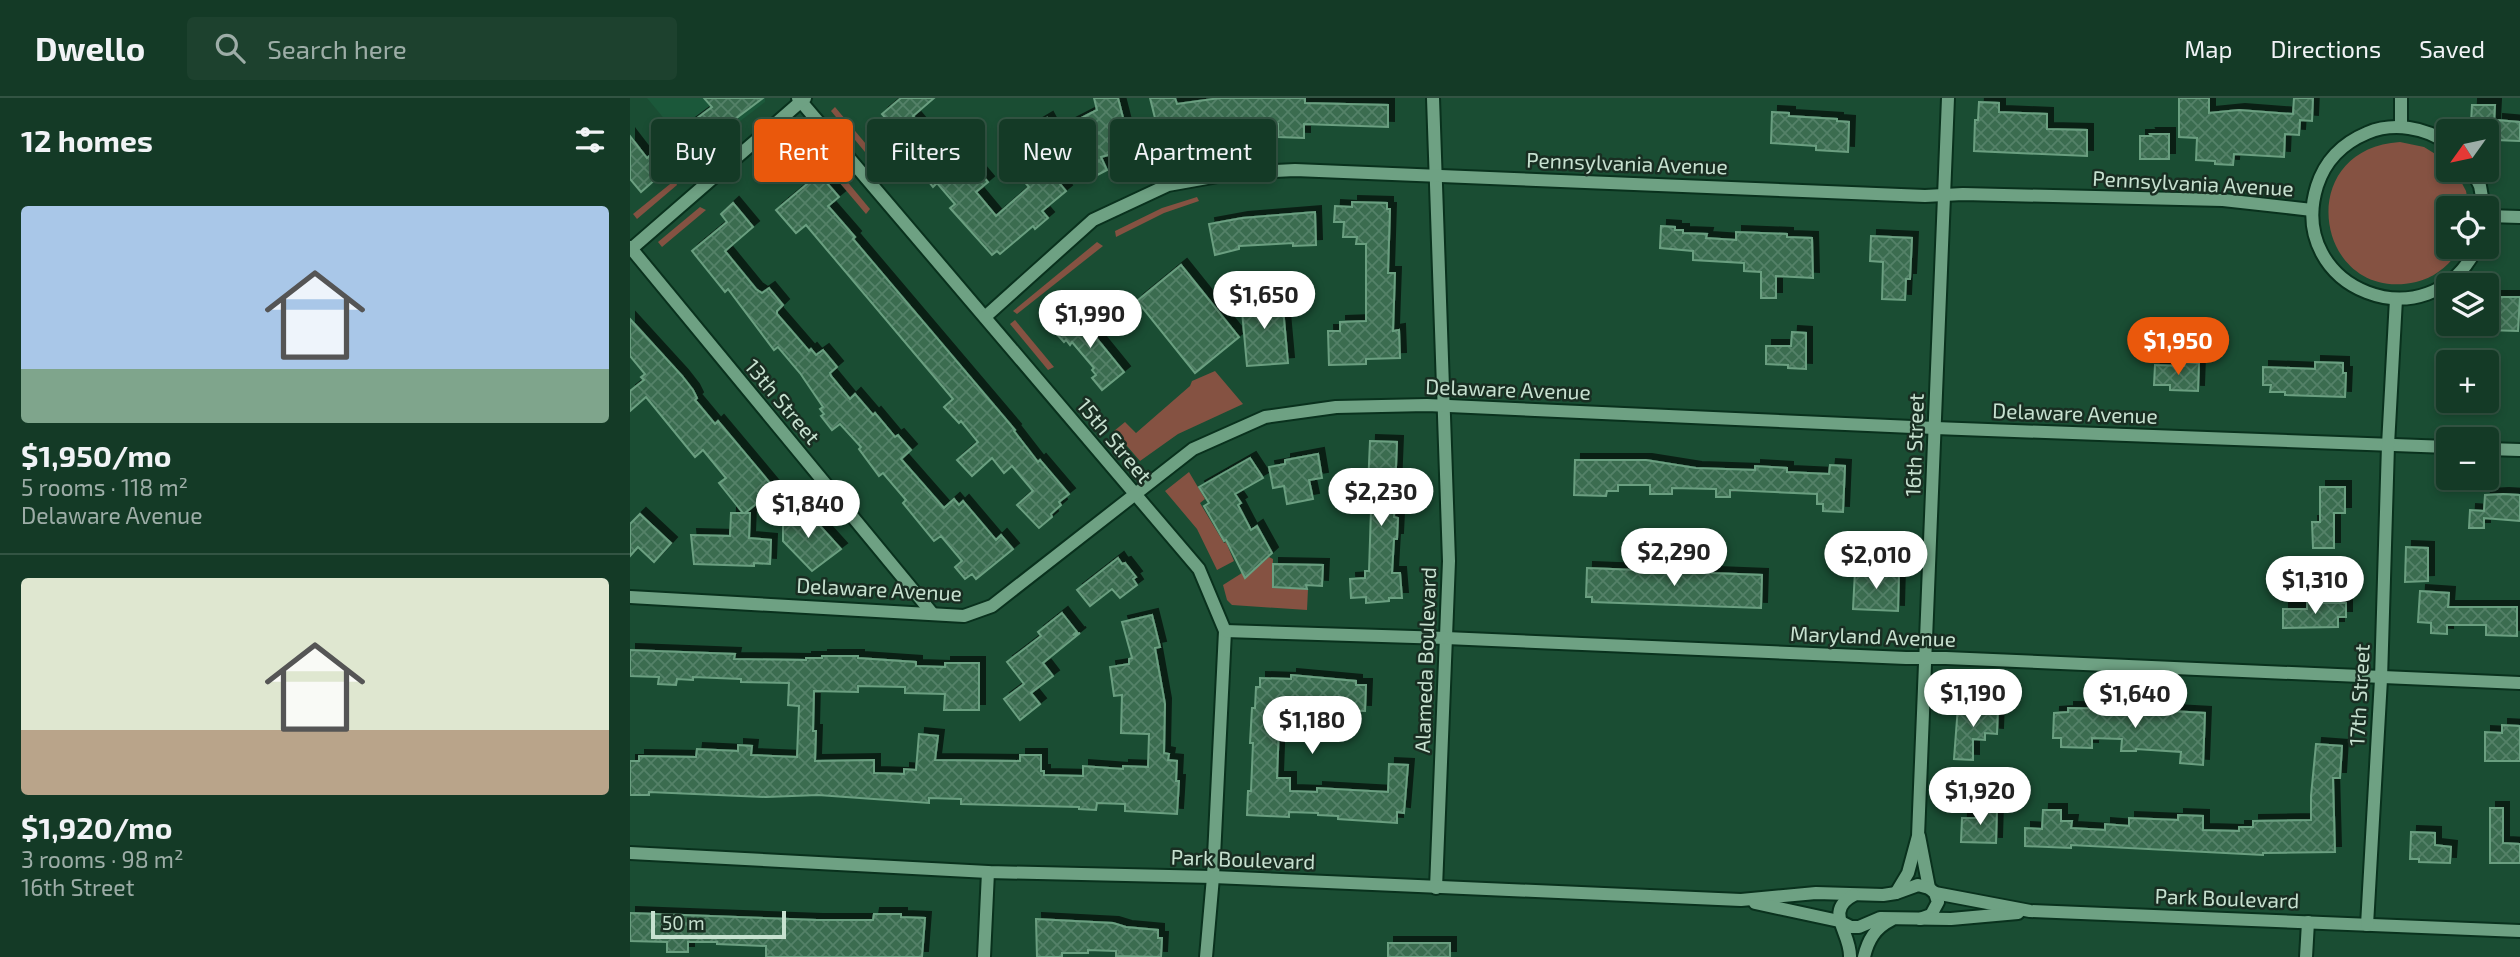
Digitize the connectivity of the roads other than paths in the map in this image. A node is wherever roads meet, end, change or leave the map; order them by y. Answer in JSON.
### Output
{"nodes":[{"id":1,"x":1433,"y":98,"type":"edge"},
{"id":2,"x":1948,"y":98,"type":"edge"},
{"id":3,"x":2401,"y":98,"type":"edge"},
{"id":4,"x":801,"y":99,"type":"edge"},
{"id":5,"x":2400,"y":127,"type":"junction"},
{"id":6,"x":2436,"y":137,"type":"edge"},
{"id":7,"x":1435,"y":175,"type":"junction"},
{"id":8,"x":1943,"y":195,"type":"junction"},
{"id":9,"x":2312,"y":210,"type":"junction"},
{"id":10,"x":2499,"y":216,"type":"edge"},
{"id":11,"x":2520,"y":217,"type":"edge"},
{"id":12,"x":631,"y":249,"type":"edge"},
{"id":13,"x":2470,"y":259,"type":"edge"},
{"id":14,"x":2396,"y":299,"type":"junction"},
{"id":15,"x":985,"y":317,"type":"junction"},
{"id":16,"x":1444,"y":407,"type":"junction"},
{"id":17,"x":1935,"y":428,"type":"junction"},
{"id":18,"x":2388,"y":445,"type":"junction"},
{"id":19,"x":2436,"y":447,"type":"edge"},
{"id":20,"x":2499,"y":449,"type":"edge"},
{"id":21,"x":2520,"y":450,"type":"edge"},
{"id":22,"x":1135,"y":495,"type":"junction"},
{"id":23,"x":630,"y":597,"type":"edge"},
{"id":24,"x":932,"y":612,"type":"junction"},
{"id":25,"x":1225,"y":631,"type":"junction"},
{"id":26,"x":1446,"y":638,"type":"junction"},
{"id":27,"x":1926,"y":658,"type":"junction"},
{"id":28,"x":2381,"y":678,"type":"junction"},
{"id":29,"x":2520,"y":683,"type":"edge"},
{"id":30,"x":1919,"y":836,"type":"junction"},
{"id":31,"x":630,"y":853,"type":"edge"},
{"id":32,"x":988,"y":872,"type":"junction"},
{"id":33,"x":1213,"y":877,"type":"junction"},
{"id":34,"x":1436,"y":888,"type":"junction"},
{"id":35,"x":1932,"y":890,"type":"junction"},
{"id":36,"x":1896,"y":893,"type":"junction"},
{"id":37,"x":1854,"y":895,"type":"junction"},
{"id":38,"x":1741,"y":900,"type":"junction"},
{"id":39,"x":2031,"y":911,"type":"junction"},
{"id":40,"x":1895,"y":918,"type":"junction"},
{"id":41,"x":1920,"y":919,"type":"junction"},
{"id":42,"x":1839,"y":921,"type":"junction"},
{"id":43,"x":2308,"y":922,"type":"junction"},
{"id":44,"x":2367,"y":925,"type":"junction"},
{"id":45,"x":2520,"y":931,"type":"edge"},
{"id":46,"x":984,"y":957,"type":"edge"},
{"id":47,"x":1206,"y":957,"type":"edge"},
{"id":48,"x":1850,"y":957,"type":"edge"},
{"id":49,"x":1864,"y":957,"type":"edge"},
{"id":50,"x":2306,"y":957,"type":"edge"}],
"edges":[{"from":1,"to":7,"type":"street","name":"Alameda Boulevard"},
{"from":2,"to":8,"type":"street","name":"16th Street"},
{"from":3,"to":5,"type":"street"},
{"from":4,"to":12,"type":"street"},
{"from":4,"to":15,"type":"street","name":"15th Street"},
{"from":5,"to":6,"type":"street"},
{"from":5,"to":9,"type":"street"},
{"from":7,"to":8,"type":"street","name":"Pennsylvania Avenue"},
{"from":7,"to":15,"type":"street","name":"Pennsylvania Avenue"},
{"from":7,"to":16,"type":"street","name":"Alameda Boulevard"},
{"from":8,"to":9,"type":"street","name":"Pennsylvania Avenue"},
{"from":8,"to":17,"type":"street","name":"16th Street"},
{"from":9,"to":14,"type":"street"},
{"from":10,"to":11,"type":"street"},
{"from":12,"to":24,"type":"street","name":"13th Street"},
{"from":13,"to":14,"type":"street"},
{"from":14,"to":18,"type":"street","name":"17th Street"},
{"from":15,"to":22,"type":"street","name":"15th Street"},
{"from":16,"to":17,"type":"street","name":"Delaware Avenue"},
{"from":16,"to":22,"type":"street","name":"Delaware Avenue"},
{"from":16,"to":26,"type":"street","name":"Alameda Boulevard"},
{"from":17,"to":18,"type":"street","name":"Delaware Avenue"},
{"from":17,"to":27,"type":"street","name":"16th Street"},
{"from":18,"to":19,"type":"street","name":"Delaware Avenue"},
{"from":18,"to":28,"type":"street","name":"17th Street"},
{"from":20,"to":21,"type":"street"},
{"from":22,"to":24,"type":"street","name":"Delaware Avenue"},
{"from":22,"to":25,"type":"street","name":"15th Street"},
{"from":23,"to":24,"type":"street","name":"Delaware Avenue"},
{"from":25,"to":26,"type":"street","name":"Maryland Avenue"},
{"from":25,"to":33,"type":"street","name":"15th Street"},
{"from":26,"to":27,"type":"street","name":"Maryland Avenue"},
{"from":26,"to":34,"type":"street","name":"Alameda Boulevard"},
{"from":27,"to":28,"type":"street","name":"Maryland Avenue"},
{"from":27,"to":30,"type":"street","name":"16th Street"},
{"from":28,"to":29,"type":"street","name":"Maryland Avenue"},
{"from":28,"to":44,"type":"street","name":"17th Street"},
{"from":30,"to":35,"type":"street"},
{"from":30,"to":36,"type":"street"},
{"from":31,"to":32,"type":"street","name":"Park Boulevard"},
{"from":32,"to":33,"type":"street","name":"Park Boulevard"},
{"from":32,"to":46,"type":"street"},
{"from":33,"to":34,"type":"street","name":"Park Boulevard"},
{"from":33,"to":47,"type":"street","name":"15th Street"},
{"from":34,"to":38,"type":"street","name":"Park Boulevard"},
{"from":35,"to":36,"type":"street","name":"Park Boulevard"},
{"from":35,"to":39,"type":"street","name":"Park Boulevard"},
{"from":35,"to":41,"type":"street"},
{"from":36,"to":37,"type":"street","name":"Park Boulevard"},
{"from":37,"to":38,"type":"street","name":"Park Boulevard"},
{"from":37,"to":42,"type":"street"},
{"from":38,"to":42,"type":"street"},
{"from":39,"to":41,"type":"street"},
{"from":39,"to":43,"type":"street","name":"Park Boulevard"},
{"from":40,"to":41,"type":"street"},
{"from":40,"to":42,"type":"street"},
{"from":40,"to":49,"type":"street"},
{"from":42,"to":48,"type":"street"},
{"from":43,"to":44,"type":"street","name":"Park Boulevard"},
{"from":43,"to":50,"type":"street"},
{"from":44,"to":45,"type":"street","name":"Park Boulevard"}]}
